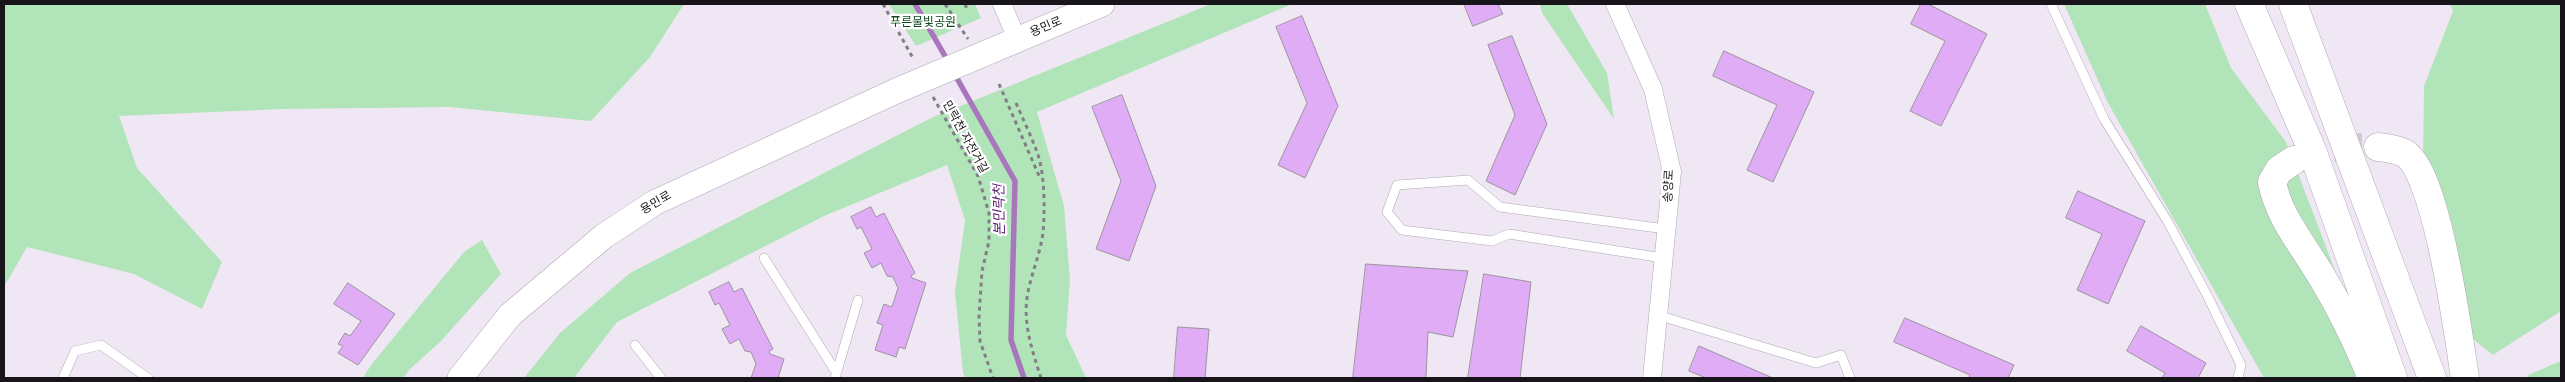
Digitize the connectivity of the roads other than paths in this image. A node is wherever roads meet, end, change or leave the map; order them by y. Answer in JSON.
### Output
{"nodes":[{"id":1,"x":1002,"y":4,"type":"edge"},
{"id":2,"x":1102,"y":4,"type":"edge"},
{"id":3,"x":1615,"y":4,"type":"edge"},
{"id":4,"x":2051,"y":4,"type":"edge"},
{"id":5,"x":2249,"y":4,"type":"edge"},
{"id":6,"x":2293,"y":4,"type":"edge"},
{"id":7,"x":1017,"y":39,"type":"junction"},
{"id":8,"x":2378,"y":147,"type":"tunnel mouth"},
{"id":9,"x":2294,"y":160,"type":"tunnel mouth"},
{"id":10,"x":1666,"y":229,"type":"junction"},
{"id":11,"x":764,"y":258,"type":"dead end"},
{"id":12,"x":1663,"y":258,"type":"junction"},
{"id":13,"x":858,"y":300,"type":"dead end"},
{"id":14,"x":1657,"y":315,"type":"junction"},
{"id":15,"x":634,"y":345,"type":"dead end"},
{"id":16,"x":836,"y":375,"type":"edge"},
{"id":17,"x":63,"y":378,"type":"edge"},
{"id":18,"x":148,"y":378,"type":"edge"},
{"id":19,"x":460,"y":378,"type":"edge"},
{"id":20,"x":661,"y":378,"type":"edge"},
{"id":21,"x":1652,"y":378,"type":"edge"},
{"id":22,"x":1850,"y":378,"type":"edge"},
{"id":23,"x":2238,"y":378,"type":"edge"},
{"id":24,"x":2372,"y":378,"type":"edge"},
{"id":25,"x":2394,"y":378,"type":"edge"},
{"id":26,"x":2432,"y":378,"type":"edge"},
{"id":27,"x":2465,"y":378,"type":"edge"}],
"edges":[{"from":1,"to":7,"type":"street"},
{"from":2,"to":7,"type":"street","name":"용민로"},
{"from":3,"to":10,"type":"street","name":"송양로"},
{"from":4,"to":23,"type":"lane"},
{"from":5,"to":25,"type":"highway"},
{"from":6,"to":26,"type":"highway"},
{"from":7,"to":19,"type":"street","name":"용민로"},
{"from":8,"to":27,"type":"highway"},
{"from":9,"to":24,"type":"highway"},
{"from":10,"to":12,"type":"street","name":"송양로"},
{"from":10,"to":12,"type":"lane"},
{"from":11,"to":16,"type":"lane"},
{"from":12,"to":14,"type":"street","name":"송양로"},
{"from":13,"to":16,"type":"lane"},
{"from":14,"to":21,"type":"street","name":"송양로"},
{"from":14,"to":22,"type":"lane"},
{"from":15,"to":20,"type":"lane"},
{"from":17,"to":18,"type":"lane"}]}
